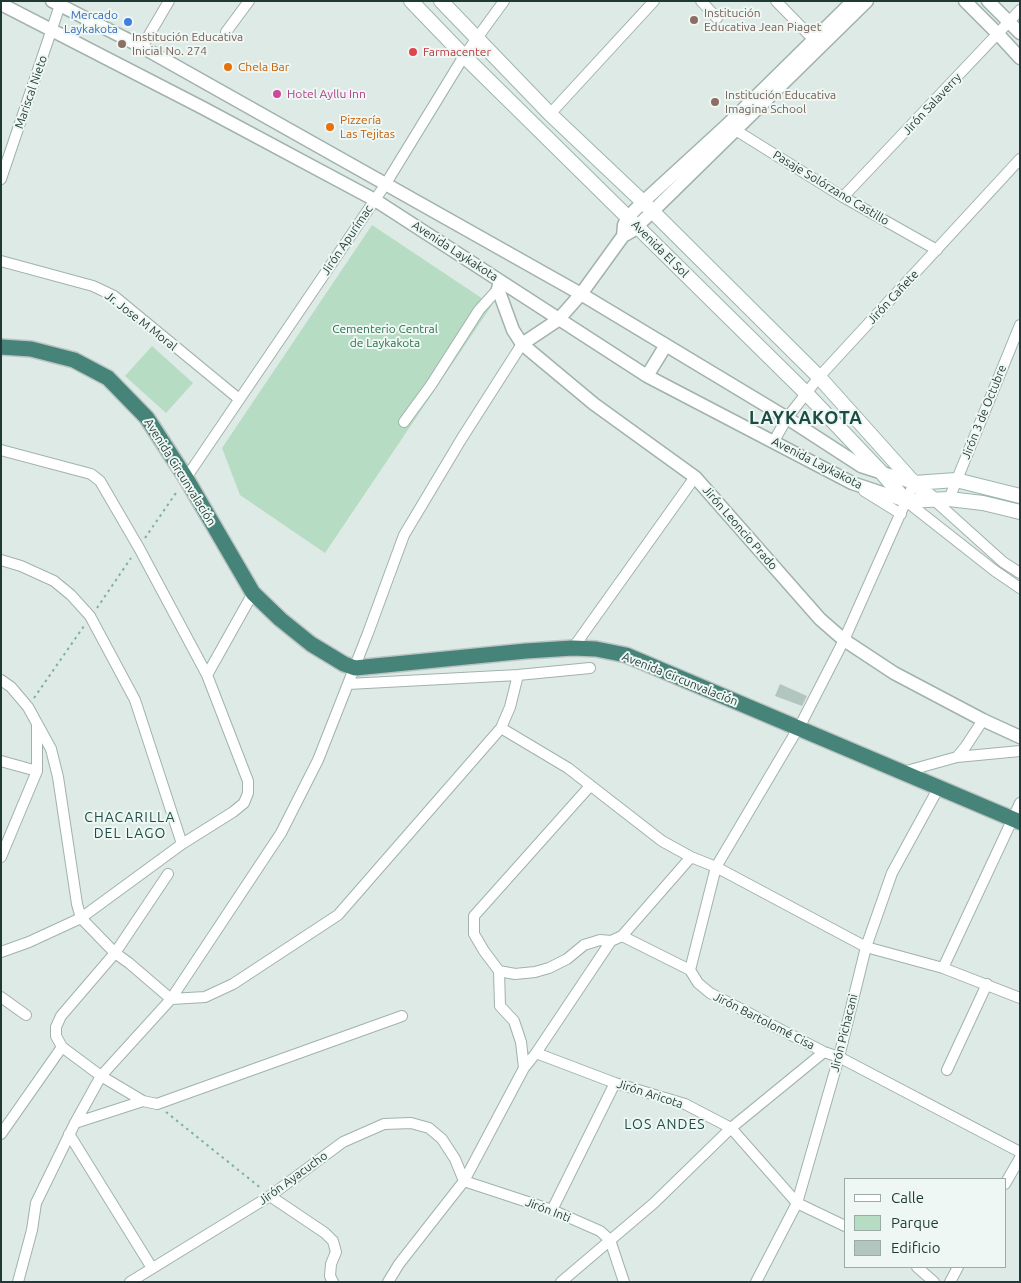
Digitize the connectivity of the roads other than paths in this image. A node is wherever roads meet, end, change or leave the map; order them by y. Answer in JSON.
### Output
{"nodes":[{"id":1,"x":169,"y":1,"type":"edge"},
{"id":2,"x":250,"y":1,"type":"edge"},
{"id":3,"x":410,"y":1,"type":"edge"},
{"id":4,"x":441,"y":1,"type":"edge"},
{"id":5,"x":504,"y":1,"type":"edge"},
{"id":6,"x":654,"y":1,"type":"edge"},
{"id":7,"x":701,"y":1,"type":"edge"},
{"id":8,"x":776,"y":1,"type":"edge"},
{"id":9,"x":853,"y":1,"type":"edge"},
{"id":10,"x":867,"y":1,"type":"edge"},
{"id":11,"x":964,"y":1,"type":"edge"},
{"id":12,"x":988,"y":1,"type":"edge"},
{"id":13,"x":56,"y":3,"type":"edge"},
{"id":14,"x":1,"y":4,"type":"edge"},
{"id":15,"x":1020,"y":10,"type":"edge"},
{"id":16,"x":718,"y":18,"type":"dead end"},
{"id":17,"x":1008,"y":22,"type":"junction"},
{"id":18,"x":52,"y":31,"type":"junction"},
{"id":19,"x":226,"y":32,"type":"dead end"},
{"id":20,"x":1020,"y":33,"type":"edge"},
{"id":21,"x":998,"y":34,"type":"junction"},
{"id":22,"x":478,"y":38,"type":"junction"},
{"id":23,"x":817,"y":43,"type":"junction"},
{"id":24,"x":142,"y":47,"type":"junction"},
{"id":25,"x":464,"y":56,"type":"junction"},
{"id":26,"x":1020,"y":58,"type":"edge"},
{"id":27,"x":550,"y":114,"type":"junction"},
{"id":28,"x":730,"y":127,"type":"junction"},
{"id":29,"x":1020,"y":158,"type":"edge"},
{"id":30,"x":1,"y":179,"type":"edge"},
{"id":31,"x":385,"y":185,"type":"junction"},
{"id":32,"x":844,"y":197,"type":"junction"},
{"id":33,"x":374,"y":200,"type":"junction"},
{"id":34,"x":647,"y":207,"type":"junction"},
{"id":35,"x":633,"y":222,"type":"junction"},
{"id":36,"x":937,"y":250,"type":"junction"},
{"id":37,"x":1,"y":261,"type":"edge"},
{"id":38,"x":500,"y":285,"type":"junction"},
{"id":39,"x":581,"y":294,"type":"junction"},
{"id":40,"x":558,"y":320,"type":"junction"},
{"id":41,"x":1020,"y":325,"type":"edge"},
{"id":42,"x":1,"y":337,"type":"edge"},
{"id":43,"x":522,"y":344,"type":"junction"},
{"id":44,"x":666,"y":345,"type":"junction"},
{"id":45,"x":1,"y":347,"type":"edge"},
{"id":46,"x":647,"y":376,"type":"junction"},
{"id":47,"x":819,"y":377,"type":"junction"},
{"id":48,"x":806,"y":393,"type":"junction"},
{"id":49,"x":239,"y":399,"type":"junction"},
{"id":50,"x":787,"y":418,"type":"junction"},
{"id":51,"x":404,"y":422,"type":"dead end"},
{"id":52,"x":774,"y":441,"type":"junction"},
{"id":53,"x":1,"y":450,"type":"edge"},
{"id":54,"x":882,"y":473,"type":"junction"},
{"id":55,"x":189,"y":474,"type":"junction"},
{"id":56,"x":695,"y":477,"type":"junction"},
{"id":57,"x":956,"y":480,"type":"junction"},
{"id":58,"x":914,"y":483,"type":"junction"},
{"id":59,"x":1020,"y":496,"type":"edge"},
{"id":60,"x":949,"y":499,"type":"junction"},
{"id":61,"x":933,"y":500,"type":"junction"},
{"id":62,"x":904,"y":507,"type":"junction"},
{"id":63,"x":1020,"y":512,"type":"edge"},
{"id":64,"x":1,"y":560,"type":"edge"},
{"id":65,"x":1003,"y":562,"type":"junction"},
{"id":66,"x":995,"y":571,"type":"junction"},
{"id":67,"x":1020,"y":573,"type":"edge"},
{"id":68,"x":1020,"y":588,"type":"edge"},
{"id":69,"x":253,"y":592,"type":"junction"},
{"id":70,"x":844,"y":640,"type":"junction"},
{"id":71,"x":573,"y":648,"type":"junction"},
{"id":72,"x":355,"y":668,"type":"junction"},
{"id":73,"x":590,"y":668,"type":"dead end"},
{"id":74,"x":207,"y":674,"type":"junction"},
{"id":75,"x":518,"y":675,"type":"junction"},
{"id":76,"x":1,"y":680,"type":"edge"},
{"id":77,"x":348,"y":684,"type":"junction"},
{"id":78,"x":982,"y":720,"type":"junction"},
{"id":79,"x":37,"y":722,"type":"junction"},
{"id":80,"x":501,"y":728,"type":"junction"},
{"id":81,"x":798,"y":728,"type":"junction"},
{"id":82,"x":1020,"y":737,"type":"edge"},
{"id":83,"x":1020,"y":751,"type":"edge"},
{"id":84,"x":957,"y":757,"type":"junction"},
{"id":85,"x":1,"y":761,"type":"edge"},
{"id":86,"x":37,"y":771,"type":"junction"},
{"id":87,"x":902,"y":772,"type":"junction"},
{"id":88,"x":590,"y":786,"type":"junction"},
{"id":89,"x":939,"y":787,"type":"junction"},
{"id":90,"x":1020,"y":803,"type":"edge"},
{"id":91,"x":1016,"y":820,"type":"edge"},
{"id":92,"x":182,"y":844,"type":"junction"},
{"id":93,"x":1,"y":857,"type":"edge"},
{"id":94,"x":691,"y":857,"type":"junction"},
{"id":95,"x":716,"y":867,"type":"junction"},
{"id":96,"x":168,"y":874,"type":"dead end"},
{"id":97,"x":81,"y":918,"type":"junction"},
{"id":98,"x":622,"y":936,"type":"junction"},
{"id":99,"x":611,"y":941,"type":"junction"},
{"id":100,"x":866,"y":946,"type":"junction"},
{"id":101,"x":1,"y":952,"type":"edge"},
{"id":102,"x":115,"y":953,"type":"junction"},
{"id":103,"x":942,"y":968,"type":"junction"},
{"id":104,"x":690,"y":970,"type":"junction"},
{"id":105,"x":499,"y":971,"type":"junction"},
{"id":106,"x":987,"y":984,"type":"junction"},
{"id":107,"x":1,"y":997,"type":"edge"},
{"id":108,"x":1020,"y":998,"type":"edge"},
{"id":109,"x":171,"y":999,"type":"junction"},
{"id":110,"x":26,"y":1015,"type":"dead end"},
{"id":111,"x":402,"y":1016,"type":"dead end"},
{"id":112,"x":62,"y":1047,"type":"junction"},
{"id":113,"x":824,"y":1052,"type":"junction"},
{"id":114,"x":536,"y":1053,"type":"junction"},
{"id":115,"x":839,"y":1057,"type":"junction"},
{"id":116,"x":524,"y":1068,"type":"junction"},
{"id":117,"x":947,"y":1070,"type":"dead end"},
{"id":118,"x":101,"y":1076,"type":"junction"},
{"id":119,"x":615,"y":1083,"type":"junction"},
{"id":120,"x":143,"y":1101,"type":"junction"},
{"id":121,"x":75,"y":1122,"type":"junction"},
{"id":122,"x":731,"y":1128,"type":"junction"},
{"id":123,"x":1,"y":1134,"type":"edge"},
{"id":124,"x":69,"y":1134,"type":"junction"},
{"id":125,"x":1020,"y":1152,"type":"edge"},
{"id":126,"x":1020,"y":1158,"type":"edge"},
{"id":127,"x":464,"y":1181,"type":"junction"},
{"id":128,"x":1006,"y":1182,"type":"edge"},
{"id":129,"x":270,"y":1196,"type":"junction"},
{"id":130,"x":797,"y":1203,"type":"junction"},
{"id":131,"x":552,"y":1210,"type":"junction"},
{"id":132,"x":844,"y":1226,"type":"edge"},
{"id":133,"x":610,"y":1240,"type":"junction"},
{"id":134,"x":152,"y":1268,"type":"junction"},
{"id":135,"x":917,"y":1268,"type":"edge"},
{"id":136,"x":957,"y":1268,"type":"edge"},
{"id":137,"x":18,"y":1282,"type":"edge"},
{"id":138,"x":130,"y":1282,"type":"edge"},
{"id":139,"x":333,"y":1282,"type":"edge"},
{"id":140,"x":388,"y":1282,"type":"edge"},
{"id":141,"x":561,"y":1282,"type":"edge"},
{"id":142,"x":624,"y":1282,"type":"edge"},
{"id":143,"x":756,"y":1282,"type":"edge"},
{"id":144,"x":934,"y":1282,"type":"edge"},
{"id":145,"x":950,"y":1282,"type":"edge"}],
"edges":[{"from":1,"to":24,"type":"street"},
{"from":2,"to":19,"type":"street"},
{"from":3,"to":25,"type":"main road","name":"Avenida El Sol"},
{"from":4,"to":22,"type":"main road","name":"Avenida El Sol"},
{"from":5,"to":22,"type":"street","name":"Jirón Apurímac"},
{"from":6,"to":27,"type":"street"},
{"from":7,"to":16,"type":"street"},
{"from":8,"to":23,"type":"street"},
{"from":9,"to":23,"type":"street"},
{"from":10,"to":23,"type":"street"},
{"from":11,"to":21,"type":"street"},
{"from":12,"to":17,"type":"street"},
{"from":13,"to":18,"type":"street","name":"Mariscal Nieto"},
{"from":13,"to":24,"type":"street","name":"Avenida Laykakota"},
{"from":14,"to":18,"type":"street","name":"Avenida Laykakota"},
{"from":15,"to":17,"type":"street","name":"Jirón Salaverry"},
{"from":17,"to":20,"type":"street"},
{"from":17,"to":21,"type":"street","name":"Jirón Salaverry"},
{"from":18,"to":30,"type":"street","name":"Mariscal Nieto"},
{"from":18,"to":33,"type":"street","name":"Avenida Laykakota"},
{"from":21,"to":26,"type":"street"},
{"from":21,"to":32,"type":"street","name":"Jirón Salaverry"},
{"from":22,"to":25,"type":"street","name":"Jirón Apurímac"},
{"from":22,"to":27,"type":"main road","name":"Avenida El Sol"},
{"from":23,"to":28,"type":"street"},
{"from":24,"to":31,"type":"street","name":"Avenida Laykakota"},
{"from":25,"to":31,"type":"street","name":"Jirón Apurímac"},
{"from":25,"to":35,"type":"main road","name":"Avenida El Sol"},
{"from":27,"to":34,"type":"main road","name":"Avenida El Sol"},
{"from":28,"to":32,"type":"street","name":"Pasaje Solórzano Castillo"},
{"from":28,"to":34,"type":"street"},
{"from":29,"to":36,"type":"street","name":"Jirón Cañete"},
{"from":31,"to":33,"type":"street","name":"Jirón Apurímac"},
{"from":31,"to":39,"type":"street","name":"Avenida Laykakota"},
{"from":32,"to":36,"type":"street","name":"Pasaje Solórzano Castillo"},
{"from":33,"to":38,"type":"street","name":"Avenida Laykakota"},
{"from":33,"to":49,"type":"street","name":"Jirón Apurímac"},
{"from":34,"to":35,"type":"street"},
{"from":34,"to":47,"type":"main road","name":"Avenida El Sol"},
{"from":35,"to":39,"type":"street"},
{"from":35,"to":48,"type":"main road","name":"Avenida El Sol"},
{"from":36,"to":47,"type":"street","name":"Jirón Cañete"},
{"from":37,"to":49,"type":"street","name":"Jr. Jose M Moral"},
{"from":38,"to":40,"type":"street","name":"Avenida Laykakota"},
{"from":38,"to":43,"type":"street","name":"Jirón Leoncio Prado"},
{"from":38,"to":51,"type":"street"},
{"from":39,"to":40,"type":"street"},
{"from":39,"to":44,"type":"street","name":"Avenida Laykakota"},
{"from":40,"to":43,"type":"street"},
{"from":40,"to":46,"type":"street","name":"Avenida Laykakota"},
{"from":41,"to":57,"type":"street","name":"Jirón 3 de Octubre"},
{"from":42,"to":55,"type":"highway","name":"Avenida Circunvalación"},
{"from":43,"to":56,"type":"street","name":"Jirón Leoncio Prado"},
{"from":43,"to":72,"type":"street"},
{"from":44,"to":46,"type":"street"},
{"from":44,"to":50,"type":"street","name":"Avenida Laykakota"},
{"from":45,"to":55,"type":"highway","name":"Avenida Circunvalación"},
{"from":46,"to":52,"type":"street","name":"Avenida Laykakota"},
{"from":47,"to":48,"type":"street","name":"Jirón Cañete"},
{"from":47,"to":58,"type":"main road","name":"Avenida El Sol"},
{"from":48,"to":50,"type":"street","name":"Jirón Cañete"},
{"from":48,"to":54,"type":"main road","name":"Avenida El Sol"},
{"from":49,"to":55,"type":"street","name":"Jirón Apurímac"},
{"from":50,"to":52,"type":"street","name":"Jirón Cañete"},
{"from":50,"to":54,"type":"street","name":"Avenida Laykakota"},
{"from":52,"to":62,"type":"street","name":"Avenida Laykakota"},
{"from":53,"to":74,"type":"street"},
{"from":54,"to":58,"type":"street","name":"Avenida Laykakota"},
{"from":54,"to":62,"type":"main road","name":"Avenida El Sol"},
{"from":55,"to":69,"type":"highway","name":"Avenida Circunvalación"},
{"from":56,"to":70,"type":"street","name":"Jirón Leoncio Prado"},
{"from":56,"to":71,"type":"street"},
{"from":57,"to":58,"type":"main road"},
{"from":57,"to":59,"type":"main road"},
{"from":57,"to":60,"type":"street","name":"Jirón 3 de Octubre"},
{"from":58,"to":61,"type":"main road","name":"Avenida El Sol"},
{"from":58,"to":62,"type":"street"},
{"from":60,"to":61,"type":"main road"},
{"from":60,"to":63,"type":"main road"},
{"from":61,"to":62,"type":"main road"},
{"from":61,"to":65,"type":"street"},
{"from":62,"to":66,"type":"street"},
{"from":62,"to":70,"type":"street"},
{"from":64,"to":92,"type":"street"},
{"from":65,"to":66,"type":"street"},
{"from":65,"to":67,"type":"street"},
{"from":66,"to":68,"type":"street"},
{"from":69,"to":72,"type":"highway","name":"Avenida Circunvalación"},
{"from":69,"to":74,"type":"street"},
{"from":70,"to":78,"type":"street","name":"Jirón Leoncio Prado"},
{"from":70,"to":81,"type":"street"},
{"from":71,"to":72,"type":"highway","name":"Avenida Circunvalación"},
{"from":71,"to":81,"type":"highway","name":"Avenida Circunvalación"},
{"from":72,"to":77,"type":"street"},
{"from":73,"to":75,"type":"street"},
{"from":74,"to":92,"type":"street"},
{"from":75,"to":77,"type":"street"},
{"from":75,"to":80,"type":"street"},
{"from":76,"to":79,"type":"street"},
{"from":77,"to":109,"type":"street"},
{"from":78,"to":82,"type":"street","name":"Jirón Leoncio Prado"},
{"from":78,"to":84,"type":"street"},
{"from":79,"to":86,"type":"street"},
{"from":79,"to":97,"type":"street"},
{"from":80,"to":88,"type":"street"},
{"from":80,"to":109,"type":"street"},
{"from":81,"to":87,"type":"highway","name":"Avenida Circunvalación"},
{"from":81,"to":95,"type":"street"},
{"from":83,"to":84,"type":"street"},
{"from":84,"to":87,"type":"street"},
{"from":85,"to":86,"type":"street"},
{"from":86,"to":93,"type":"street"},
{"from":87,"to":89,"type":"highway","name":"Avenida Circunvalación"},
{"from":88,"to":94,"type":"street"},
{"from":88,"to":105,"type":"street"},
{"from":89,"to":91,"type":"highway","name":"Avenida Circunvalación"},
{"from":89,"to":100,"type":"street","name":"Jirón Pichacani"},
{"from":90,"to":91,"type":"street"},
{"from":91,"to":103,"type":"street"},
{"from":92,"to":97,"type":"street"},
{"from":94,"to":95,"type":"street"},
{"from":94,"to":98,"type":"street"},
{"from":95,"to":100,"type":"street"},
{"from":95,"to":104,"type":"street"},
{"from":96,"to":102,"type":"street"},
{"from":97,"to":101,"type":"street"},
{"from":97,"to":102,"type":"street"},
{"from":98,"to":99,"type":"street"},
{"from":98,"to":104,"type":"street","name":"Jirón Bartolomé Cisa"},
{"from":99,"to":105,"type":"street"},
{"from":99,"to":114,"type":"street"},
{"from":100,"to":103,"type":"street"},
{"from":100,"to":115,"type":"street","name":"Jirón Pichacani"},
{"from":102,"to":109,"type":"street"},
{"from":102,"to":112,"type":"street"},
{"from":103,"to":106,"type":"street"},
{"from":104,"to":113,"type":"street","name":"Jirón Bartolomé Cisa"},
{"from":105,"to":116,"type":"street"},
{"from":106,"to":108,"type":"street"},
{"from":106,"to":117,"type":"street"},
{"from":107,"to":110,"type":"street"},
{"from":109,"to":118,"type":"street"},
{"from":111,"to":120,"type":"street"},
{"from":112,"to":118,"type":"street"},
{"from":112,"to":123,"type":"street"},
{"from":113,"to":115,"type":"street","name":"Jirón Bartolomé Cisa"},
{"from":113,"to":122,"type":"street"},
{"from":114,"to":116,"type":"street"},
{"from":114,"to":119,"type":"street","name":"Jirón Aricota"},
{"from":115,"to":125,"type":"street","name":"Jirón Bartolomé Cisa"},
{"from":115,"to":130,"type":"street","name":"Jirón Pichacani"},
{"from":116,"to":127,"type":"street"},
{"from":118,"to":120,"type":"street"},
{"from":118,"to":121,"type":"street"},
{"from":119,"to":122,"type":"street","name":"Jirón Aricota"},
{"from":119,"to":131,"type":"street"},
{"from":120,"to":121,"type":"street"},
{"from":121,"to":124,"type":"street"},
{"from":122,"to":130,"type":"street","name":"Jirón Aricota"},
{"from":122,"to":133,"type":"street"},
{"from":124,"to":134,"type":"street"},
{"from":124,"to":137,"type":"street"},
{"from":126,"to":128,"type":"street"},
{"from":127,"to":129,"type":"street","name":"Jirón Ayacucho"},
{"from":127,"to":131,"type":"street","name":"Jirón Inti"},
{"from":127,"to":140,"type":"street"},
{"from":129,"to":134,"type":"street","name":"Jirón Ayacucho"},
{"from":129,"to":139,"type":"street"},
{"from":130,"to":132,"type":"street","name":"Jirón Aricota"},
{"from":130,"to":143,"type":"street","name":"Jirón Pichacani"},
{"from":131,"to":133,"type":"street","name":"Jirón Inti"},
{"from":133,"to":141,"type":"street"},
{"from":133,"to":142,"type":"street"},
{"from":134,"to":138,"type":"street","name":"Jirón Ayacucho"},
{"from":135,"to":144,"type":"street"},
{"from":136,"to":145,"type":"street"}]}
